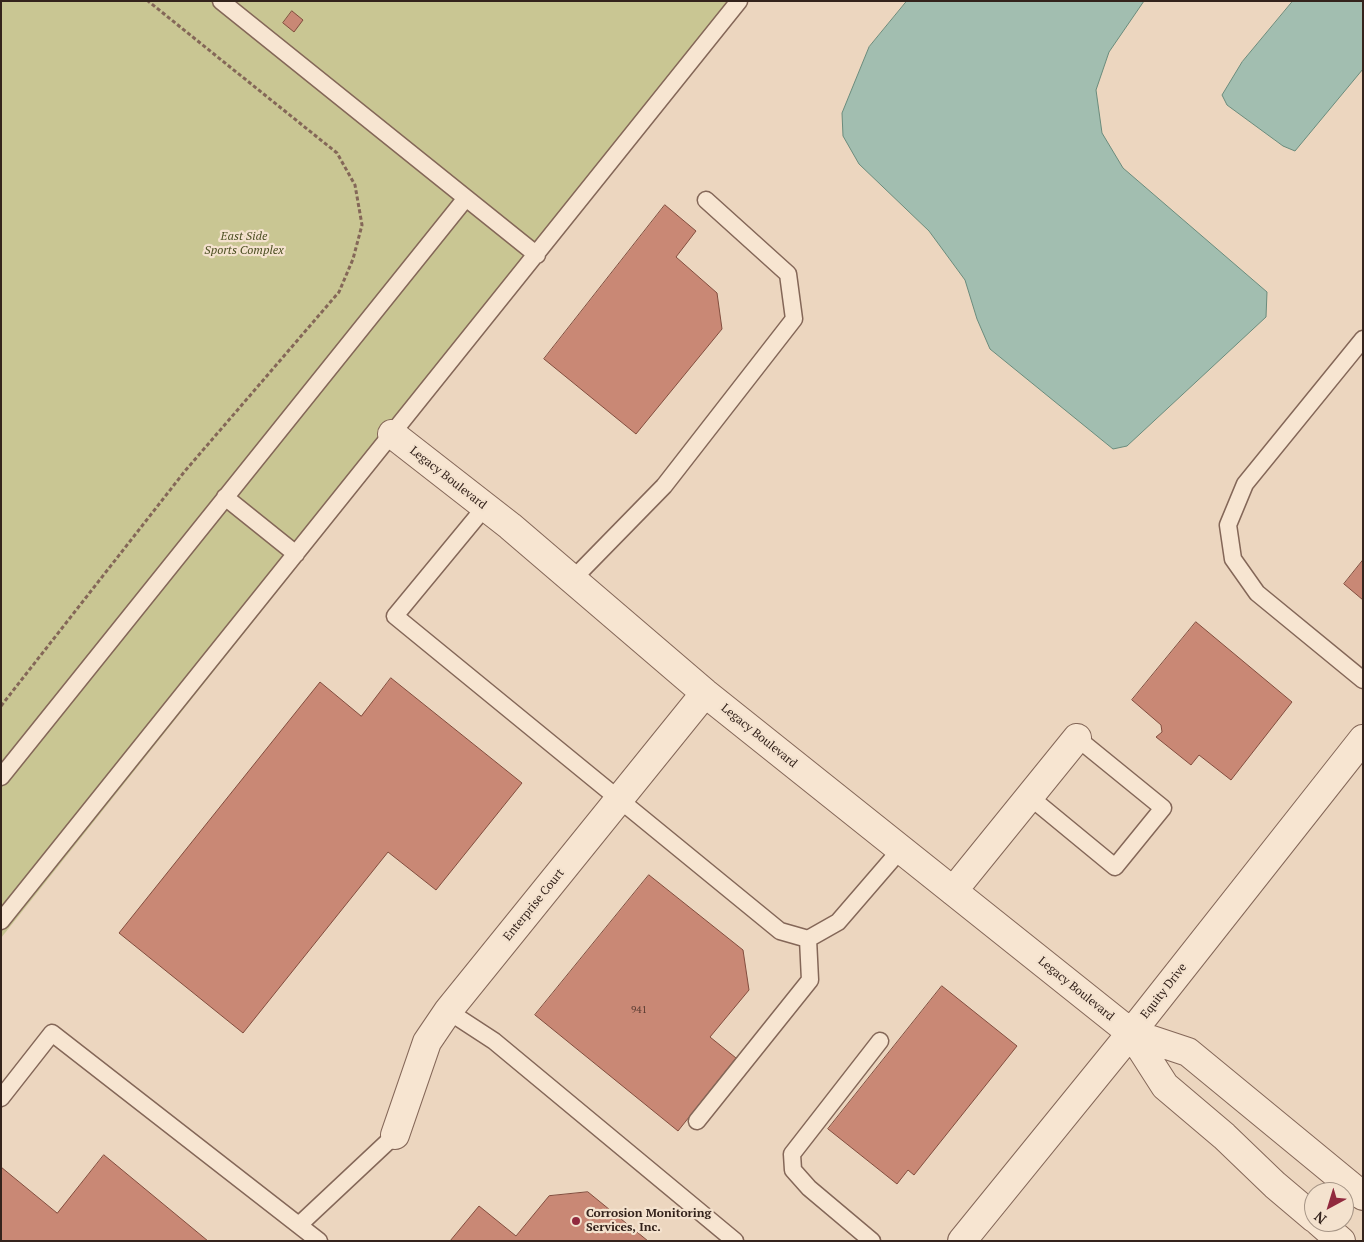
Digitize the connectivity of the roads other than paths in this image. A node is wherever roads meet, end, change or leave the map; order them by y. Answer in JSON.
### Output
{"nodes":[{"id":1,"x":221,"y":1,"type":"edge"},
{"id":2,"x":739,"y":1,"type":"edge"},
{"id":3,"x":466,"y":198,"type":"junction"},
{"id":4,"x":706,"y":200,"type":"dead end"},
{"id":5,"x":537,"y":255,"type":"junction"},
{"id":6,"x":1363,"y":339,"type":"edge"},
{"id":7,"x":392,"y":434,"type":"junction"},
{"id":8,"x":225,"y":497,"type":"junction"},
{"id":9,"x":485,"y":507,"type":"junction"},
{"id":10,"x":296,"y":554,"type":"junction"},
{"id":11,"x":573,"y":580,"type":"junction"},
{"id":12,"x":1363,"y":680,"type":"edge"},
{"id":13,"x":705,"y":693,"type":"junction"},
{"id":14,"x":1077,"y":738,"type":"joint"},
{"id":15,"x":1363,"y":739,"type":"edge"},
{"id":16,"x":1,"y":777,"type":"edge"},
{"id":17,"x":1030,"y":797,"type":"junction"},
{"id":18,"x":619,"y":799,"type":"junction"},
{"id":19,"x":901,"y":849,"type":"junction"},
{"id":20,"x":954,"y":891,"type":"junction"},
{"id":21,"x":1,"y":921,"type":"edge"},
{"id":22,"x":808,"y":939,"type":"junction"},
{"id":23,"x":448,"y":1011,"type":"junction"},
{"id":24,"x":1130,"y":1033,"type":"junction"},
{"id":25,"x":880,"y":1041,"type":"dead end"},
{"id":26,"x":1,"y":1098,"type":"edge"},
{"id":27,"x":697,"y":1122,"type":"dead end"},
{"id":28,"x":395,"y":1135,"type":"joint"},
{"id":29,"x":1363,"y":1196,"type":"edge"},
{"id":30,"x":1304,"y":1210,"type":"edge"},
{"id":31,"x":298,"y":1225,"type":"junction"},
{"id":32,"x":1331,"y":1232,"type":"edge"},
{"id":33,"x":319,"y":1241,"type":"edge"},
{"id":34,"x":735,"y":1241,"type":"edge"},
{"id":35,"x":872,"y":1241,"type":"edge"},
{"id":36,"x":962,"y":1241,"type":"edge"},
{"id":37,"x":1341,"y":1241,"type":"edge"}],
"edges":[{"from":1,"to":3,"type":"lane"},
{"from":2,"to":5,"type":"lane"},
{"from":3,"to":5,"type":"lane"},
{"from":3,"to":8,"type":"lane"},
{"from":4,"to":11,"type":"lane"},
{"from":5,"to":7,"type":"lane"},
{"from":6,"to":12,"type":"lane"},
{"from":7,"to":9,"type":"street","name":"Legacy Boulevard"},
{"from":7,"to":10,"type":"lane"},
{"from":8,"to":10,"type":"lane"},
{"from":8,"to":16,"type":"lane"},
{"from":9,"to":11,"type":"street","name":"Legacy Boulevard"},
{"from":9,"to":18,"type":"lane"},
{"from":10,"to":21,"type":"lane"},
{"from":11,"to":13,"type":"street","name":"Legacy Boulevard"},
{"from":13,"to":18,"type":"street","name":"Enterprise Court"},
{"from":13,"to":19,"type":"street","name":"Legacy Boulevard"},
{"from":14,"to":17,"type":"street"},
{"from":14,"to":17,"type":"lane"},
{"from":15,"to":24,"type":"street","name":"Equity Drive"},
{"from":17,"to":20,"type":"street"},
{"from":18,"to":22,"type":"lane"},
{"from":18,"to":23,"type":"street","name":"Enterprise Court"},
{"from":19,"to":20,"type":"street","name":"Legacy Boulevard"},
{"from":19,"to":22,"type":"lane"},
{"from":20,"to":24,"type":"street","name":"Legacy Boulevard"},
{"from":22,"to":27,"type":"lane"},
{"from":23,"to":28,"type":"street","name":"Enterprise Court"},
{"from":23,"to":34,"type":"lane"},
{"from":24,"to":29,"type":"street","name":"Legacy Boulevard"},
{"from":24,"to":30,"type":"street","name":"Legacy Boulevard"},
{"from":24,"to":36,"type":"street","name":"Equity Drive"},
{"from":25,"to":35,"type":"lane"},
{"from":26,"to":31,"type":"lane"},
{"from":28,"to":31,"type":"lane"},
{"from":31,"to":33,"type":"lane"},
{"from":32,"to":37,"type":"street"}]}
